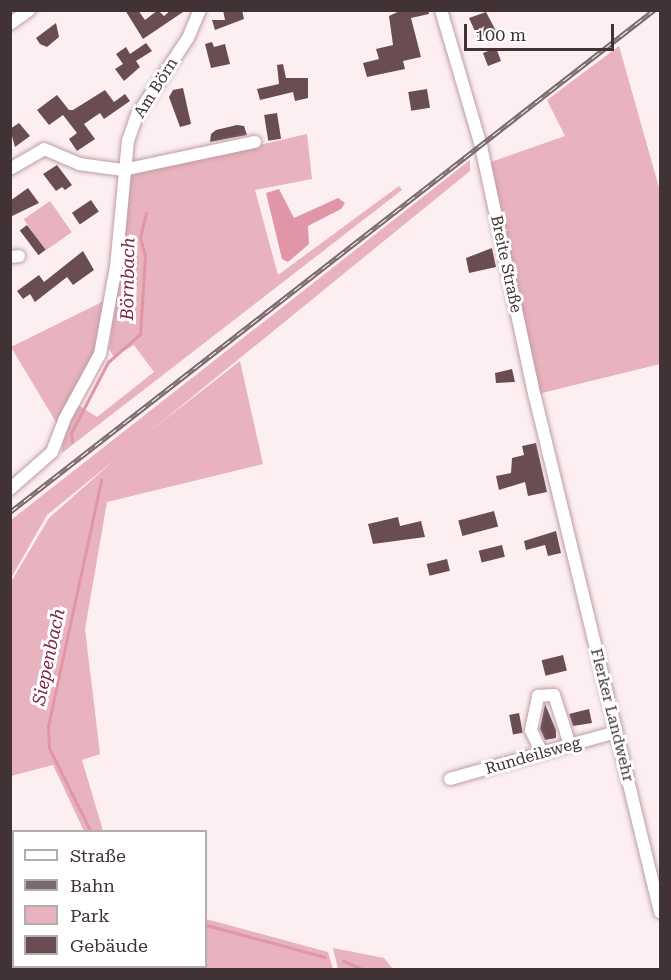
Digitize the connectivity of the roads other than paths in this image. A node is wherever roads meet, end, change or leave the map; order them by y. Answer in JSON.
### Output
{"nodes":[{"id":1,"x":29,"y":10,"type":"edge"},
{"id":2,"x":200,"y":10,"type":"edge"},
{"id":3,"x":441,"y":10,"type":"edge"},
{"id":4,"x":10,"y":24,"type":"edge"},
{"id":5,"x":255,"y":142,"type":"dead end"},
{"id":6,"x":10,"y":169,"type":"edge"},
{"id":7,"x":123,"y":170,"type":"junction"},
{"id":8,"x":10,"y":489,"type":"edge"},
{"id":9,"x":565,"y":518,"type":"joint"},
{"id":10,"x":616,"y":732,"type":"junction"},
{"id":11,"x":568,"y":742,"type":"junction"},
{"id":12,"x":541,"y":750,"type":"junction"},
{"id":13,"x":450,"y":779,"type":"dead end"},
{"id":14,"x":660,"y":912,"type":"edge"}],
"edges":[{"from":1,"to":4,"type":"street"},
{"from":2,"to":7,"type":"street","name":"Am Börn"},
{"from":3,"to":9,"type":"street","name":"Breite Straße"},
{"from":5,"to":7,"type":"street"},
{"from":6,"to":7,"type":"street"},
{"from":7,"to":8,"type":"street","name":"Am Börn"},
{"from":9,"to":10,"type":"street","name":"Flerker Landwehr"},
{"from":10,"to":11,"type":"street","name":"Rundeilsweg"},
{"from":10,"to":14,"type":"street","name":"Flerker Landwehr"},
{"from":11,"to":12,"type":"street","name":"Rundeilsweg"},
{"from":11,"to":12,"type":"street"},
{"from":12,"to":13,"type":"street","name":"Rundeilsweg"}]}
